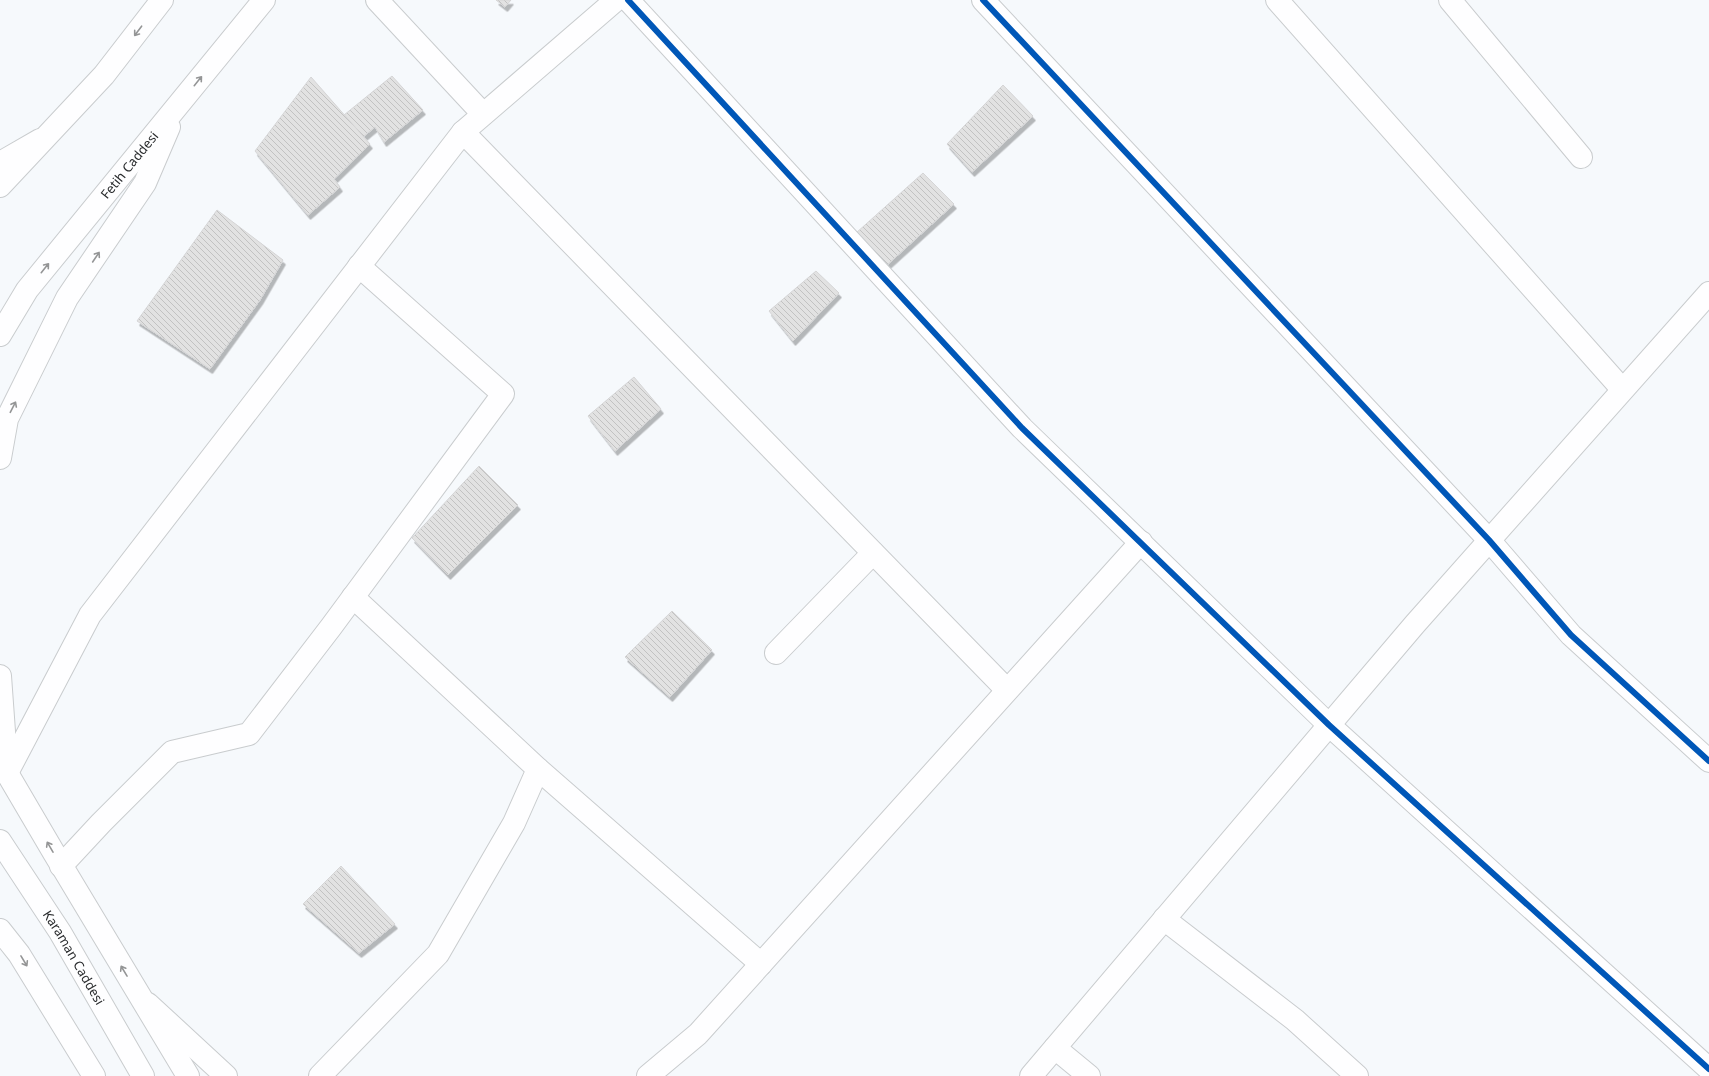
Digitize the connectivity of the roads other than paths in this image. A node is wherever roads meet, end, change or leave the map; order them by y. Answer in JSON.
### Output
{"nodes":[{"id":1,"x":162,"y":0,"type":"edge"},
{"id":2,"x":264,"y":0,"type":"edge"},
{"id":3,"x":377,"y":0,"type":"edge"},
{"id":4,"x":616,"y":0,"type":"edge"},
{"id":5,"x":628,"y":0,"type":"edge"},
{"id":6,"x":983,"y":0,"type":"edge"},
{"id":7,"x":1277,"y":0,"type":"edge"},
{"id":8,"x":1450,"y":0,"type":"edge"},
{"id":9,"x":178,"y":105,"type":"junction"},
{"id":10,"x":483,"y":114,"type":"junction"},
{"id":11,"x":463,"y":132,"type":"junction"},
{"id":12,"x":49,"y":134,"type":"junction"},
{"id":13,"x":1581,"y":157,"type":"dead end"},
{"id":14,"x":0,"y":163,"type":"edge"},
{"id":15,"x":0,"y":186,"type":"edge"},
{"id":16,"x":359,"y":266,"type":"junction"},
{"id":17,"x":27,"y":290,"type":"junction"},
{"id":18,"x":1709,"y":293,"type":"edge"},
{"id":19,"x":0,"y":313,"type":"edge"},
{"id":20,"x":0,"y":335,"type":"edge"},
{"id":21,"x":1622,"y":389,"type":"junction"},
{"id":22,"x":0,"y":458,"type":"edge"},
{"id":23,"x":1489,"y":540,"type":"junction"},
{"id":24,"x":1140,"y":542,"type":"junction"},
{"id":25,"x":873,"y":552,"type":"junction"},
{"id":26,"x":353,"y":597,"type":"junction"},
{"id":27,"x":776,"y":653,"type":"dead end"},
{"id":28,"x":0,"y":676,"type":"edge"},
{"id":29,"x":1007,"y":690,"type":"junction"},
{"id":30,"x":1329,"y":725,"type":"junction"},
{"id":31,"x":1709,"y":761,"type":"edge"},
{"id":32,"x":3,"y":767,"type":"edge"},
{"id":33,"x":538,"y":769,"type":"junction"},
{"id":34,"x":0,"y":841,"type":"edge"},
{"id":35,"x":61,"y":866,"type":"junction"},
{"id":36,"x":1164,"y":919,"type":"junction"},
{"id":37,"x":0,"y":930,"type":"edge"},
{"id":38,"x":761,"y":964,"type":"junction"},
{"id":39,"x":140,"y":997,"type":"junction"},
{"id":40,"x":1055,"y":1048,"type":"junction"},
{"id":41,"x":1709,"y":1069,"type":"edge"},
{"id":42,"x":94,"y":1076,"type":"edge"},
{"id":43,"x":143,"y":1076,"type":"edge"},
{"id":44,"x":188,"y":1076,"type":"edge"},
{"id":45,"x":226,"y":1076,"type":"edge"},
{"id":46,"x":320,"y":1076,"type":"edge"},
{"id":47,"x":648,"y":1076,"type":"edge"},
{"id":48,"x":1031,"y":1076,"type":"edge"},
{"id":49,"x":1089,"y":1076,"type":"edge"},
{"id":50,"x":1357,"y":1076,"type":"edge"}],
"edges":[{"from":1,"to":12,"type":"street","one_way":true},
{"from":9,"to":2,"type":"street","name":"Fetih Caddesi","one_way":true},
{"from":3,"to":10,"type":"street"},
{"from":4,"to":10,"type":"street"},
{"from":5,"to":24,"type":"street"},
{"from":6,"to":23,"type":"street"},
{"from":7,"to":21,"type":"street"},
{"from":8,"to":13,"type":"street"},
{"from":17,"to":9,"type":"street","name":"Fetih Caddesi","one_way":true},
{"from":22,"to":9,"type":"street","one_way":true},
{"from":10,"to":11,"type":"street"},
{"from":11,"to":16,"type":"street"},
{"from":11,"to":25,"type":"street"},
{"from":12,"to":14,"type":"street"},
{"from":12,"to":15,"type":"street"},
{"from":16,"to":26,"type":"street"},
{"from":16,"to":32,"type":"street"},
{"from":17,"to":19,"type":"street"},
{"from":17,"to":20,"type":"street","name":"Fetih Caddesi"},
{"from":18,"to":21,"type":"street"},
{"from":21,"to":23,"type":"street"},
{"from":23,"to":30,"type":"street"},
{"from":23,"to":31,"type":"street"},
{"from":24,"to":29,"type":"street"},
{"from":24,"to":30,"type":"street"},
{"from":25,"to":27,"type":"street"},
{"from":25,"to":29,"type":"street"},
{"from":26,"to":33,"type":"street"},
{"from":26,"to":35,"type":"street"},
{"from":28,"to":32,"type":"street"},
{"from":29,"to":38,"type":"street"},
{"from":30,"to":36,"type":"street"},
{"from":30,"to":41,"type":"street"},
{"from":35,"to":32,"type":"street","one_way":true},
{"from":33,"to":38,"type":"street"},
{"from":33,"to":46,"type":"street"},
{"from":34,"to":43,"type":"street","name":"Karaman Caddesi"},
{"from":39,"to":35,"type":"street","one_way":true},
{"from":36,"to":40,"type":"street"},
{"from":36,"to":50,"type":"street"},
{"from":37,"to":42,"type":"street","one_way":true},
{"from":38,"to":47,"type":"street"},
{"from":39,"to":44,"type":"street"},
{"from":39,"to":45,"type":"street"},
{"from":40,"to":48,"type":"street"},
{"from":40,"to":49,"type":"street"}]}
